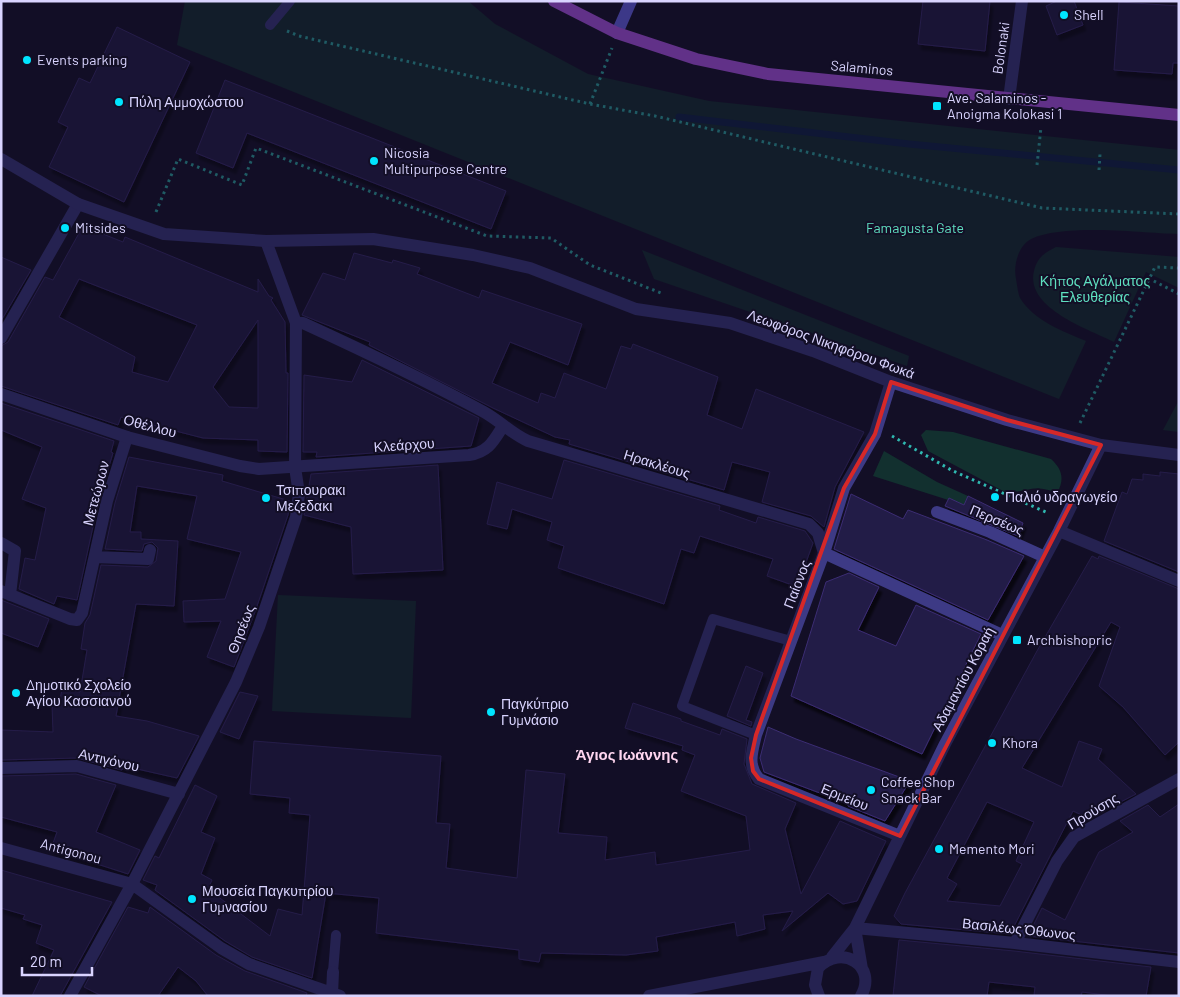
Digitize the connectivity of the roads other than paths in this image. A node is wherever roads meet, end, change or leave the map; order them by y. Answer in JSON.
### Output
{"nodes":[{"id":1,"x":290,"y":1,"type":"edge"},
{"id":2,"x":554,"y":1,"type":"edge"},
{"id":3,"x":630,"y":1,"type":"edge"},
{"id":4,"x":1022,"y":1,"type":"edge"},
{"id":5,"x":270,"y":25,"type":"road end"},
{"id":6,"x":617,"y":33,"type":"junction"},
{"id":7,"x":1009,"y":99,"type":"junction"},
{"id":8,"x":1179,"y":115,"type":"edge"},
{"id":9,"x":1,"y":160,"type":"edge"},
{"id":10,"x":78,"y":204,"type":"junction"},
{"id":11,"x":266,"y":241,"type":"junction"},
{"id":12,"x":296,"y":323,"type":"junction"},
{"id":13,"x":1,"y":338,"type":"edge"},
{"id":14,"x":892,"y":382,"type":"junction"},
{"id":15,"x":1,"y":394,"type":"edge"},
{"id":16,"x":502,"y":426,"type":"junction"},
{"id":17,"x":128,"y":437,"type":"junction"},
{"id":18,"x":1101,"y":445,"type":"junction"},
{"id":19,"x":1179,"y":455,"type":"edge"},
{"id":20,"x":294,"y":468,"type":"junction"},
{"id":21,"x":937,"y":512,"type":"dead end"},
{"id":22,"x":1060,"y":531,"type":"junction"},
{"id":23,"x":1,"y":543,"type":"edge"},
{"id":24,"x":150,"y":550,"type":"dead end"},
{"id":25,"x":824,"y":554,"type":"junction"},
{"id":26,"x":94,"y":557,"type":"junction"},
{"id":27,"x":1046,"y":557,"type":"junction"},
{"id":28,"x":1179,"y":581,"type":"edge"},
{"id":29,"x":6,"y":593,"type":"edge"},
{"id":30,"x":1002,"y":635,"type":"junction"},
{"id":31,"x":791,"y":641,"type":"junction"},
{"id":32,"x":756,"y":735,"type":"junction"},
{"id":33,"x":1,"y":768,"type":"edge"},
{"id":34,"x":1179,"y":779,"type":"edge"},
{"id":35,"x":778,"y":786,"type":"joint"},
{"id":36,"x":179,"y":794,"type":"junction"},
{"id":37,"x":900,"y":836,"type":"junction"},
{"id":38,"x":1,"y":848,"type":"edge"},
{"id":39,"x":132,"y":884,"type":"junction"},
{"id":40,"x":855,"y":928,"type":"junction"},
{"id":41,"x":336,"y":934,"type":"dead end"},
{"id":42,"x":1015,"y":943,"type":"junction"},
{"id":43,"x":828,"y":959,"type":"junction"},
{"id":44,"x":1179,"y":962,"type":"edge"},
{"id":45,"x":862,"y":969,"type":"junction"},
{"id":46,"x":333,"y":972,"type":"joint"},
{"id":47,"x":74,"y":994,"type":"edge"},
{"id":48,"x":336,"y":995,"type":"edge"},
{"id":49,"x":649,"y":996,"type":"edge"},
{"id":50,"x":819,"y":996,"type":"edge"},
{"id":51,"x":861,"y":996,"type":"edge"}],
"edges":[{"from":1,"to":5,"type":"lane"},
{"from":2,"to":6,"type":"main road","name":"Salaminos"},
{"from":3,"to":6,"type":"main road"},
{"from":4,"to":7,"type":"street","name":"Bolonaki"},
{"from":6,"to":7,"type":"main road","name":"Salaminos"},
{"from":7,"to":8,"type":"main road","name":"Salaminos"},
{"from":9,"to":10,"type":"street"},
{"from":10,"to":11,"type":"street","name":"Λεωφόρος Νικηφόρου Φωκά"},
{"from":10,"to":13,"type":"street"},
{"from":11,"to":12,"type":"street","name":"Θησέως"},
{"from":11,"to":14,"type":"street","name":"Λεωφόρος Νικηφόρου Φωκά"},
{"from":12,"to":16,"type":"street","name":"Ηρακλέους"},
{"from":12,"to":20,"type":"street","name":"Θησέως"},
{"from":14,"to":18,"type":"street","name":"Λεωφόρος Νικηφόρου Φωκά"},
{"from":14,"to":25,"type":"street","name":"Παίονος"},
{"from":15,"to":17,"type":"street","name":"Οθέλλου"},
{"from":16,"to":20,"type":"street","name":"Κλεάρχου"},
{"from":16,"to":25,"type":"street","name":"Ηρακλέους"},
{"from":17,"to":20,"type":"street","name":"Οθέλλου"},
{"from":17,"to":26,"type":"street","name":"Μετεώρων"},
{"from":18,"to":19,"type":"street","name":"Λεωφόρος Νικηφόρου Φωκά"},
{"from":18,"to":22,"type":"street","name":"Αδαμαντίου Κοραή"},
{"from":20,"to":36,"type":"street","name":"Θησέως"},
{"from":21,"to":27,"type":"street","name":"Περσέως"},
{"from":22,"to":27,"type":"street","name":"Αδαμαντίου Κοραή"},
{"from":22,"to":28,"type":"street"},
{"from":23,"to":29,"type":"street","name":"Μετεώρων"},
{"from":24,"to":26,"type":"street"},
{"from":25,"to":30,"type":"street"},
{"from":25,"to":31,"type":"street","name":"Παίονος"},
{"from":26,"to":29,"type":"street","name":"Μετεώρων"},
{"from":27,"to":30,"type":"street","name":"Αδαμαντίου Κοραή"},
{"from":30,"to":37,"type":"street","name":"Αδαμαντίου Κοραή"},
{"from":31,"to":32,"type":"street","name":"Παίονος"},
{"from":31,"to":32,"type":"lane"},
{"from":32,"to":35,"type":"street","name":"Παίονος"},
{"from":33,"to":36,"type":"street","name":"Αντιγόνου"},
{"from":34,"to":42,"type":"street","name":"Προύσης"},
{"from":35,"to":37,"type":"street","name":"Ερμείου"},
{"from":36,"to":39,"type":"street","name":"Θησέως"},
{"from":37,"to":40,"type":"street","name":"Αδαμαντίου Κοραή"},
{"from":38,"to":39,"type":"street","name":"Antigonou"},
{"from":39,"to":47,"type":"street","name":"Θησέως"},
{"from":39,"to":48,"type":"street"},
{"from":40,"to":42,"type":"street","name":"Βασιλέως Όθωνος"},
{"from":40,"to":43,"type":"street","name":"Αδαμαντίου Κοραή"},
{"from":40,"to":45,"type":"street"},
{"from":41,"to":46,"type":"lane"},
{"from":42,"to":44,"type":"street","name":"Βασιλέως Όθωνος"},
{"from":43,"to":45,"type":"street"},
{"from":43,"to":49,"type":"street"},
{"from":43,"to":50,"type":"street","name":"Αδαμαντίου Κοραή"},
{"from":45,"to":51,"type":"street"},
{"from":46,"to":48,"type":"street"}]}
